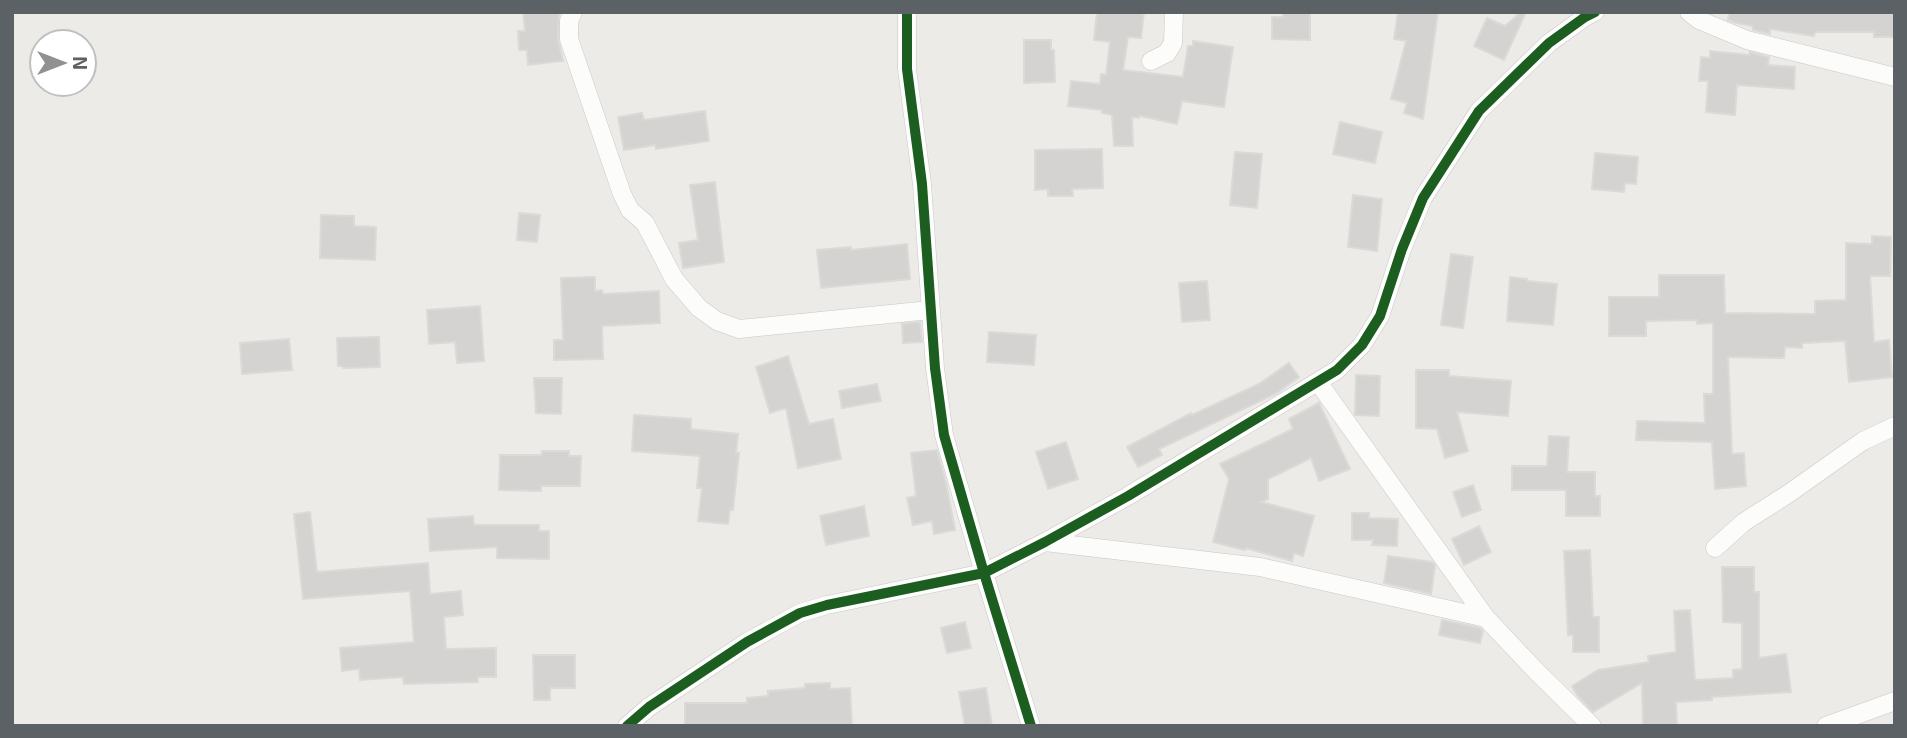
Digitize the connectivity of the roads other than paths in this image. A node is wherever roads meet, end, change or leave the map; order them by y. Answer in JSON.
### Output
{"nodes":[{"id":1,"x":573,"y":12,"type":"edge"},
{"id":2,"x":907,"y":12,"type":"edge"},
{"id":3,"x":1174,"y":12,"type":"edge"},
{"id":4,"x":1595,"y":12,"type":"edge"},
{"id":5,"x":1689,"y":12,"type":"edge"},
{"id":6,"x":1151,"y":61,"type":"dead end"},
{"id":7,"x":1895,"y":77,"type":"edge"},
{"id":8,"x":930,"y":310,"type":"junction"},
{"id":9,"x":1318,"y":382,"type":"junction"},
{"id":10,"x":1895,"y":426,"type":"edge"},
{"id":11,"x":1045,"y":542,"type":"junction"},
{"id":12,"x":1714,"y":548,"type":"dead end"},
{"id":13,"x":984,"y":573,"type":"junction"},
{"id":14,"x":1486,"y":618,"type":"junction"},
{"id":15,"x":1895,"y":701,"type":"edge"},
{"id":16,"x":627,"y":726,"type":"edge"},
{"id":17,"x":1031,"y":726,"type":"edge"},
{"id":18,"x":1592,"y":726,"type":"edge"},
{"id":19,"x":1826,"y":726,"type":"edge"}],
"edges":[{"from":1,"to":8,"type":"street"},
{"from":2,"to":8,"type":"street"},
{"from":3,"to":6,"type":"street"},
{"from":4,"to":9,"type":"street"},
{"from":5,"to":7,"type":"street"},
{"from":8,"to":13,"type":"street"},
{"from":9,"to":11,"type":"street"},
{"from":9,"to":14,"type":"street"},
{"from":10,"to":12,"type":"street"},
{"from":11,"to":13,"type":"street"},
{"from":11,"to":14,"type":"street"},
{"from":13,"to":16,"type":"street"},
{"from":13,"to":17,"type":"street"},
{"from":14,"to":18,"type":"street"},
{"from":15,"to":19,"type":"street"}]}
